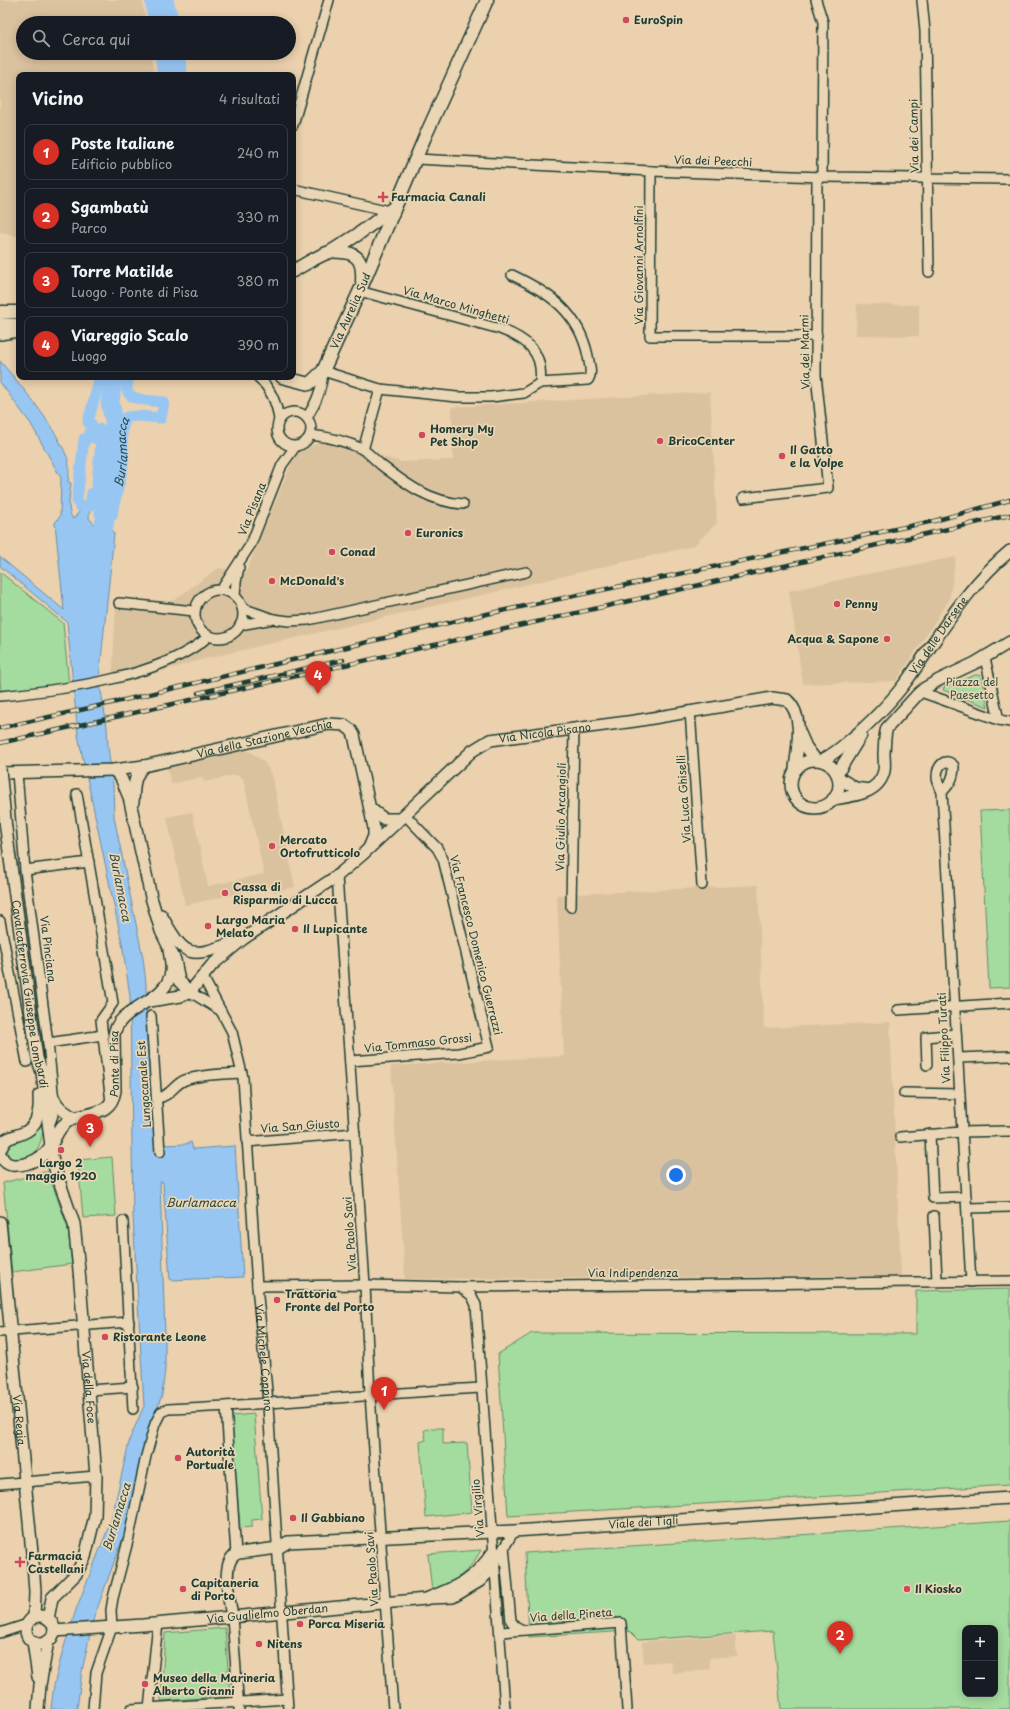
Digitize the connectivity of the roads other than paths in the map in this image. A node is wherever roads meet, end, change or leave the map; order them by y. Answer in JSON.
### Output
{"nodes":[{"id":1,"x":329,"y":0,"type":"edge"},
{"id":2,"x":487,"y":0,"type":"edge"},
{"id":3,"x":816,"y":0,"type":"edge"},
{"id":4,"x":922,"y":0,"type":"edge"},
{"id":5,"x":296,"y":115,"type":"edge"},
{"id":6,"x":416,"y":159,"type":"junction"},
{"id":7,"x":652,"y":171,"type":"junction"},
{"id":8,"x":820,"y":177,"type":"junction"},
{"id":9,"x":926,"y":177,"type":"junction"},
{"id":10,"x":1010,"y":179,"type":"edge"},
{"id":11,"x":296,"y":190,"type":"edge"},
{"id":12,"x":393,"y":208,"type":"junction"},
{"id":13,"x":330,"y":252,"type":"junction"},
{"id":14,"x":296,"y":269,"type":"edge"},
{"id":15,"x":929,"y":272,"type":"dead end"},
{"id":16,"x":512,"y":275,"type":"dead end"},
{"id":17,"x":360,"y":288,"type":"junction"},
{"id":18,"x":0,"y":312,"type":"edge"},
{"id":19,"x":16,"y":312,"type":"edge"},
{"id":20,"x":0,"y":324,"type":"edge"},
{"id":21,"x":16,"y":324,"type":"edge"},
{"id":22,"x":16,"y":331,"type":"edge"},
{"id":23,"x":0,"y":334,"type":"edge"},
{"id":24,"x":817,"y":336,"type":"junction"},
{"id":25,"x":323,"y":371,"type":"junction"},
{"id":26,"x":261,"y":380,"type":"edge"},
{"id":27,"x":294,"y":380,"type":"edge"},
{"id":28,"x":540,"y":383,"type":"junction"},
{"id":29,"x":380,"y":389,"type":"junction"},
{"id":30,"x":307,"y":417,"type":"junction"},
{"id":31,"x":279,"y":420,"type":"junction"},
{"id":32,"x":311,"y":435,"type":"junction"},
{"id":33,"x":281,"y":441,"type":"junction"},
{"id":34,"x":295,"y":447,"type":"junction"},
{"id":35,"x":363,"y":450,"type":"junction"},
{"id":36,"x":282,"y":465,"type":"junction"},
{"id":37,"x":743,"y":498,"type":"dead end"},
{"id":38,"x":463,"y":504,"type":"dead end"},
{"id":39,"x":1010,"y":551,"type":"edge"},
{"id":40,"x":241,"y":560,"type":"junction"},
{"id":41,"x":526,"y":572,"type":"dead end"},
{"id":42,"x":221,"y":590,"type":"junction"},
{"id":43,"x":235,"y":596,"type":"junction"},
{"id":44,"x":119,"y":603,"type":"dead end"},
{"id":45,"x":242,"y":608,"type":"junction"},
{"id":46,"x":194,"y":611,"type":"junction"},
{"id":47,"x":273,"y":619,"type":"junction"},
{"id":48,"x":240,"y":626,"type":"junction"},
{"id":49,"x":209,"y":636,"type":"junction"},
{"id":50,"x":1010,"y":642,"type":"edge"},
{"id":51,"x":985,"y":658,"type":"junction"},
{"id":52,"x":921,"y":692,"type":"junction"},
{"id":53,"x":0,"y":696,"type":"edge"},
{"id":54,"x":690,"y":712,"type":"junction"},
{"id":55,"x":999,"y":720,"type":"junction"},
{"id":56,"x":1010,"y":722,"type":"edge"},
{"id":57,"x":870,"y":723,"type":"junction"},
{"id":58,"x":574,"y":729,"type":"junction"},
{"id":59,"x":798,"y":730,"type":"junction"},
{"id":60,"x":819,"y":760,"type":"junction"},
{"id":61,"x":144,"y":766,"type":"junction"},
{"id":62,"x":0,"y":770,"type":"edge"},
{"id":63,"x":114,"y":770,"type":"junction"},
{"id":64,"x":795,"y":770,"type":"junction"},
{"id":65,"x":0,"y":773,"type":"edge"},
{"id":66,"x":17,"y":773,"type":"junction"},
{"id":67,"x":838,"y":776,"type":"junction"},
{"id":68,"x":870,"y":790,"type":"junction"},
{"id":69,"x":942,"y":792,"type":"dead end"},
{"id":70,"x":77,"y":794,"type":"dead end"},
{"id":71,"x":833,"y":799,"type":"junction"},
{"id":72,"x":371,"y":809,"type":"junction"},
{"id":73,"x":133,"y":810,"type":"junction"},
{"id":74,"x":403,"y":817,"type":"junction"},
{"id":75,"x":21,"y":820,"type":"junction"},
{"id":76,"x":3,"y":825,"type":"edge"},
{"id":77,"x":368,"y":850,"type":"junction"},
{"id":78,"x":89,"y":862,"type":"junction"},
{"id":79,"x":25,"y":870,"type":"junction"},
{"id":80,"x":337,"y":876,"type":"junction"},
{"id":81,"x":702,"y":885,"type":"dead end"},
{"id":82,"x":151,"y":897,"type":"junction"},
{"id":83,"x":571,"y":907,"type":"dead end"},
{"id":84,"x":0,"y":921,"type":"edge"},
{"id":85,"x":243,"y":939,"type":"junction"},
{"id":86,"x":2,"y":944,"type":"edge"},
{"id":87,"x":170,"y":950,"type":"junction"},
{"id":88,"x":203,"y":977,"type":"junction"},
{"id":89,"x":190,"y":992,"type":"junction"},
{"id":90,"x":150,"y":1001,"type":"junction"},
{"id":91,"x":1010,"y":1003,"type":"edge"},
{"id":92,"x":955,"y":1007,"type":"junction"},
{"id":93,"x":898,"y":1010,"type":"dead end"},
{"id":94,"x":221,"y":1011,"type":"junction"},
{"id":95,"x":151,"y":1016,"type":"dead end"},
{"id":96,"x":956,"y":1034,"type":"junction"},
{"id":97,"x":103,"y":1035,"type":"junction"},
{"id":98,"x":48,"y":1043,"type":"junction"},
{"id":99,"x":489,"y":1047,"type":"joint"},
{"id":100,"x":1010,"y":1056,"type":"edge"},
{"id":101,"x":958,"y":1058,"type":"junction"},
{"id":102,"x":32,"y":1060,"type":"junction"},
{"id":103,"x":350,"y":1061,"type":"junction"},
{"id":104,"x":927,"y":1064,"type":"dead end"},
{"id":105,"x":42,"y":1072,"type":"junction"},
{"id":106,"x":242,"y":1073,"type":"junction"},
{"id":107,"x":904,"y":1093,"type":"dead end"},
{"id":108,"x":960,"y":1094,"type":"junction"},
{"id":109,"x":156,"y":1098,"type":"junction"},
{"id":110,"x":54,"y":1101,"type":"junction"},
{"id":111,"x":110,"y":1102,"type":"junction"},
{"id":112,"x":75,"y":1118,"type":"junction"},
{"id":113,"x":49,"y":1128,"type":"junction"},
{"id":114,"x":1010,"y":1131,"type":"edge"},
{"id":115,"x":961,"y":1132,"type":"junction"},
{"id":116,"x":355,"y":1134,"type":"junction"},
{"id":117,"x":930,"y":1134,"type":"junction"},
{"id":118,"x":900,"y":1137,"type":"dead end"},
{"id":119,"x":4,"y":1138,"type":"edge"},
{"id":120,"x":247,"y":1142,"type":"junction"},
{"id":121,"x":50,"y":1147,"type":"junction"},
{"id":122,"x":0,"y":1150,"type":"edge"},
{"id":123,"x":160,"y":1152,"type":"dead end"},
{"id":124,"x":0,"y":1154,"type":"edge"},
{"id":125,"x":966,"y":1198,"type":"junction"},
{"id":126,"x":1010,"y":1207,"type":"edge"},
{"id":127,"x":967,"y":1208,"type":"junction"},
{"id":128,"x":934,"y":1216,"type":"dead end"},
{"id":129,"x":123,"y":1221,"type":"dead end"},
{"id":130,"x":0,"y":1222,"type":"edge"},
{"id":131,"x":937,"y":1281,"type":"junction"},
{"id":132,"x":1010,"y":1281,"type":"edge"},
{"id":133,"x":971,"y":1282,"type":"junction"},
{"id":134,"x":365,"y":1284,"type":"junction"},
{"id":135,"x":257,"y":1286,"type":"junction"},
{"id":136,"x":487,"y":1286,"type":"junction"},
{"id":137,"x":460,"y":1287,"type":"junction"},
{"id":138,"x":476,"y":1305,"type":"junction"},
{"id":139,"x":129,"y":1322,"type":"junction"},
{"id":140,"x":84,"y":1325,"type":"junction"},
{"id":141,"x":5,"y":1331,"type":"edge"},
{"id":142,"x":132,"y":1387,"type":"junction"},
{"id":143,"x":482,"y":1388,"type":"junction"},
{"id":144,"x":89,"y":1390,"type":"junction"},
{"id":145,"x":370,"y":1395,"type":"junction"},
{"id":146,"x":268,"y":1403,"type":"junction"},
{"id":147,"x":226,"y":1407,"type":"junction"},
{"id":148,"x":133,"y":1409,"type":"dead end"},
{"id":149,"x":96,"y":1476,"type":"junction"},
{"id":150,"x":25,"y":1482,"type":"junction"},
{"id":151,"x":0,"y":1484,"type":"edge"},
{"id":152,"x":1010,"y":1498,"type":"edge"},
{"id":153,"x":491,"y":1531,"type":"junction"},
{"id":154,"x":514,"y":1531,"type":"junction"},
{"id":155,"x":382,"y":1538,"type":"junction"},
{"id":156,"x":278,"y":1548,"type":"junction"},
{"id":157,"x":498,"y":1553,"type":"junction"},
{"id":158,"x":236,"y":1554,"type":"junction"},
{"id":159,"x":386,"y":1602,"type":"junction"},
{"id":160,"x":281,"y":1611,"type":"junction"},
{"id":161,"x":232,"y":1617,"type":"junction"},
{"id":162,"x":48,"y":1619,"type":"junction"},
{"id":163,"x":31,"y":1621,"type":"junction"},
{"id":164,"x":158,"y":1623,"type":"junction"},
{"id":165,"x":110,"y":1627,"type":"junction"},
{"id":166,"x":523,"y":1630,"type":"junction"},
{"id":167,"x":58,"y":1631,"type":"junction"},
{"id":168,"x":501,"y":1632,"type":"junction"},
{"id":169,"x":0,"y":1633,"type":"edge"},
{"id":170,"x":32,"y":1641,"type":"junction"},
{"id":171,"x":48,"y":1641,"type":"junction"},
{"id":172,"x":40,"y":1685,"type":"junction"},
{"id":173,"x":287,"y":1699,"type":"junction"},
{"id":174,"x":239,"y":1706,"type":"edge"},
{"id":175,"x":149,"y":1708,"type":"edge"},
{"id":176,"x":38,"y":1709,"type":"edge"},
{"id":177,"x":93,"y":1709,"type":"edge"},
{"id":178,"x":131,"y":1709,"type":"edge"},
{"id":179,"x":288,"y":1709,"type":"edge"},
{"id":180,"x":393,"y":1709,"type":"edge"},
{"id":181,"x":505,"y":1709,"type":"edge"},
{"id":182,"x":627,"y":1709,"type":"edge"}],
"edges":[{"from":1,"to":5,"type":"street"},
{"from":2,"to":6,"type":"main road","name":"Via Aurelia Sud"},
{"from":3,"to":8,"type":"street","name":"Via dei Marmi"},
{"from":4,"to":9,"type":"street","name":"Via dei Campi"},
{"from":6,"to":7,"type":"street","name":"Via dei Peecchi"},
{"from":6,"to":12,"type":"main road","name":"Via Aurelia Sud"},
{"from":7,"to":8,"type":"street","name":"Via dei Peecchi"},
{"from":7,"to":24,"type":"street","name":"Via Giovanni Arnolfini"},
{"from":8,"to":9,"type":"street","name":"Via dei Peecchi"},
{"from":8,"to":24,"type":"street","name":"Via dei Marmi"},
{"from":9,"to":10,"type":"street","name":"Via dei Peecchi"},
{"from":9,"to":15,"type":"street","name":"Via dei Campi"},
{"from":11,"to":12,"type":"street"},
{"from":12,"to":13,"type":"main road"},
{"from":12,"to":17,"type":"main road","name":"Via Aurelia Sud"},
{"from":13,"to":14,"type":"main road"},
{"from":13,"to":17,"type":"main road"},
{"from":16,"to":28,"type":"street"},
{"from":17,"to":25,"type":"main road","name":"Via Aurelia Sud"},
{"from":17,"to":28,"type":"street","name":"Via Marco Minghetti"},
{"from":18,"to":19,"type":"main road"},
{"from":20,"to":21,"type":"main road"},
{"from":22,"to":23,"type":"street"},
{"from":24,"to":37,"type":"street","name":"Via dei Marmi"},
{"from":25,"to":27,"type":"main road"},
{"from":25,"to":29,"type":"street"},
{"from":25,"to":30,"type":"street","name":"Via Aurelia Sud"},
{"from":26,"to":31,"type":"street"},
{"from":28,"to":29,"type":"street"},
{"from":29,"to":35,"type":"street"},
{"from":30,"to":31,"type":"street"},
{"from":30,"to":32,"type":"street"},
{"from":31,"to":33,"type":"street"},
{"from":32,"to":34,"type":"street"},
{"from":32,"to":35,"type":"street"},
{"from":33,"to":34,"type":"street"},
{"from":33,"to":36,"type":"street","name":"Via Pisana"},
{"from":34,"to":36,"type":"street","name":"Via Pisana"},
{"from":35,"to":38,"type":"street"},
{"from":36,"to":40,"type":"street","name":"Via Pisana"},
{"from":39,"to":57,"type":"street","name":"Via delle Darsene"},
{"from":40,"to":42,"type":"street","name":"Via Pisana"},
{"from":40,"to":43,"type":"street","name":"Via Pisana"},
{"from":41,"to":47,"type":"street"},
{"from":42,"to":43,"type":"street"},
{"from":42,"to":46,"type":"street"},
{"from":43,"to":45,"type":"street"},
{"from":44,"to":46,"type":"street"},
{"from":45,"to":47,"type":"street"},
{"from":45,"to":48,"type":"street"},
{"from":46,"to":49,"type":"street"},
{"from":47,"to":48,"type":"street"},
{"from":48,"to":49,"type":"street"},
{"from":49,"to":53,"type":"street"},
{"from":50,"to":51,"type":"street"},
{"from":51,"to":52,"type":"street"},
{"from":51,"to":55,"type":"street"},
{"from":52,"to":55,"type":"street"},
{"from":52,"to":68,"type":"street"},
{"from":54,"to":58,"type":"street","name":"Via Nicola Pisano"},
{"from":54,"to":59,"type":"street","name":"Via Nicola Pisano"},
{"from":54,"to":81,"type":"street","name":"Via Luca Ghiselli"},
{"from":55,"to":56,"type":"street"},
{"from":57,"to":60,"type":"street","name":"Via delle Darsene"},
{"from":57,"to":67,"type":"street","name":"Via delle Darsene"},
{"from":58,"to":74,"type":"street","name":"Via Nicola Pisano"},
{"from":58,"to":83,"type":"street","name":"Via Giulio Arcangioli"},
{"from":59,"to":60,"type":"street","name":"Via Nicola Pisano"},
{"from":59,"to":64,"type":"street","name":"Via Nicola Pisano"},
{"from":60,"to":64,"type":"street"},
{"from":60,"to":67,"type":"street","name":"Via Nicola Pisano"},
{"from":61,"to":63,"type":"street"},
{"from":61,"to":72,"type":"street","name":"Via della Stazione Vecchia"},
{"from":61,"to":73,"type":"street"},
{"from":62,"to":76,"type":"street","name":"Cavalcaferrovia Giuseppe Lombardi","bridge":true},
{"from":63,"to":66,"type":"street"},
{"from":63,"to":73,"type":"street"},
{"from":64,"to":71,"type":"street","name":"Via Nicola Pisano"},
{"from":65,"to":66,"type":"street"},
{"from":66,"to":75,"type":"street","name":"Via Pinciana"},
{"from":67,"to":68,"type":"street","name":"Via Nicola Pisano"},
{"from":67,"to":71,"type":"street"},
{"from":68,"to":71,"type":"street","name":"Via Nicola Pisano"},
{"from":69,"to":92,"type":"street","name":"Via Filippo Turati"},
{"from":70,"to":78,"type":"street"},
{"from":72,"to":74,"type":"street"},
{"from":72,"to":77,"type":"street","name":"Via della Stazione Vecchia"},
{"from":73,"to":82,"type":"street"},
{"from":74,"to":77,"type":"street","name":"Via Nicola Pisano"},
{"from":74,"to":99,"type":"street","name":"Via Francesco Domenico Guerrazzi"},
{"from":75,"to":76,"type":"street"},
{"from":75,"to":79,"type":"street","name":"Via Pinciana"},
{"from":76,"to":102,"type":"street","name":"Cavalcaferrovia Giuseppe Lombardi"},
{"from":77,"to":80,"type":"street","name":"Via Nicola Pisano"},
{"from":78,"to":79,"type":"street"},
{"from":78,"to":97,"type":"street"},
{"from":79,"to":98,"type":"street","name":"Via Pinciana"},
{"from":80,"to":85,"type":"street","name":"Via Nicola Pisano"},
{"from":80,"to":103,"type":"street","name":"Via Paolo Savi"},
{"from":82,"to":85,"type":"street"},
{"from":82,"to":87,"type":"street"},
{"from":84,"to":86,"type":"street"},
{"from":85,"to":88,"type":"street"},
{"from":86,"to":102,"type":"street"},
{"from":87,"to":89,"type":"street"},
{"from":87,"to":90,"type":"street"},
{"from":88,"to":89,"type":"street"},
{"from":88,"to":94,"type":"street","name":"Via Michele Coppino"},
{"from":89,"to":90,"type":"street"},
{"from":89,"to":94,"type":"street"},
{"from":90,"to":111,"type":"street","name":"Ponte di Pisa"},
{"from":91,"to":92,"type":"street"},
{"from":92,"to":93,"type":"street"},
{"from":92,"to":96,"type":"street","name":"Via Filippo Turati"},
{"from":94,"to":106,"type":"street","name":"Via Michele Coppino"},
{"from":95,"to":109,"type":"street","name":"Lungocanale Est"},
{"from":96,"to":101,"type":"street","name":"Via Filippo Turati"},
{"from":96,"to":104,"type":"street"},
{"from":97,"to":98,"type":"street"},
{"from":97,"to":111,"type":"street"},
{"from":98,"to":110,"type":"street","name":"Via Pinciana"},
{"from":99,"to":103,"type":"street","name":"Via Tommaso Grossi"},
{"from":100,"to":101,"type":"street"},
{"from":101,"to":108,"type":"street","name":"Via Filippo Turati"},
{"from":102,"to":105,"type":"street","name":"Cavalcaferrovia Giuseppe Lombardi"},
{"from":102,"to":119,"type":"street"},
{"from":103,"to":116,"type":"street","name":"Via Paolo Savi"},
{"from":105,"to":110,"type":"street"},
{"from":105,"to":113,"type":"street","name":"Cavalcaferrovia Giuseppe Lombardi"},
{"from":106,"to":109,"type":"street"},
{"from":106,"to":120,"type":"street","name":"Via Michele Coppino"},
{"from":107,"to":108,"type":"street"},
{"from":108,"to":115,"type":"street","name":"Via Filippo Turati"},
{"from":109,"to":123,"type":"street","name":"Lungocanale Est"},
{"from":110,"to":112,"type":"street"},
{"from":110,"to":113,"type":"street","name":"Via Pinciana"},
{"from":111,"to":112,"type":"street","name":"Ponte di Pisa"},
{"from":112,"to":121,"type":"street"},
{"from":113,"to":121,"type":"street","name":"Cavalcaferrovia Giuseppe Lombardi"},
{"from":114,"to":115,"type":"street"},
{"from":115,"to":117,"type":"street"},
{"from":115,"to":125,"type":"street","name":"Via Filippo Turati"},
{"from":116,"to":120,"type":"street","name":"Via San Giusto"},
{"from":116,"to":134,"type":"street","name":"Via Paolo Savi"},
{"from":117,"to":118,"type":"street"},
{"from":117,"to":125,"type":"street"},
{"from":119,"to":122,"type":"street"},
{"from":120,"to":135,"type":"street","name":"Via Michele Coppino"},
{"from":121,"to":124,"type":"street"},
{"from":121,"to":140,"type":"street","name":"Via della Foce"},
{"from":125,"to":127,"type":"street","name":"Via Filippo Turati"},
{"from":126,"to":127,"type":"street"},
{"from":127,"to":133,"type":"street","name":"Via Filippo Turati"},
{"from":128,"to":131,"type":"street"},
{"from":129,"to":139,"type":"street"},
{"from":130,"to":141,"type":"street","name":"Via Regia"},
{"from":131,"to":133,"type":"street","name":"Via Indipendenza"},
{"from":131,"to":136,"type":"street","name":"Via Indipendenza"},
{"from":132,"to":133,"type":"street","name":"Via Indipendenza"},
{"from":134,"to":135,"type":"street","name":"Via Indipendenza"},
{"from":134,"to":137,"type":"street","name":"Via Indipendenza"},
{"from":134,"to":145,"type":"street","name":"Via Paolo Savi"},
{"from":135,"to":146,"type":"street","name":"Via Michele Coppino"},
{"from":136,"to":137,"type":"street","name":"Via Indipendenza"},
{"from":136,"to":138,"type":"street"},
{"from":137,"to":138,"type":"street"},
{"from":138,"to":143,"type":"street","name":"Via Virgilio"},
{"from":139,"to":140,"type":"street"},
{"from":139,"to":142,"type":"street"},
{"from":140,"to":141,"type":"street"},
{"from":140,"to":144,"type":"street","name":"Via della Foce"},
{"from":141,"to":150,"type":"street","name":"Via Regia"},
{"from":142,"to":144,"type":"street"},
{"from":142,"to":148,"type":"street"},
{"from":143,"to":145,"type":"street"},
{"from":143,"to":153,"type":"street","name":"Via Virgilio"},
{"from":144,"to":149,"type":"street","name":"Via della Foce"},
{"from":145,"to":146,"type":"street"},
{"from":145,"to":155,"type":"street","name":"Via Paolo Savi"},
{"from":146,"to":147,"type":"street"},
{"from":146,"to":156,"type":"street","name":"Via Michele Coppino"},
{"from":147,"to":158,"type":"street"},
{"from":147,"to":165,"type":"street"},
{"from":149,"to":150,"type":"street"},
{"from":149,"to":162,"type":"street","name":"Via della Foce"},
{"from":150,"to":151,"type":"street"},
{"from":150,"to":163,"type":"street","name":"Via Regia"},
{"from":152,"to":154,"type":"street","name":"Viale dei Tigli"},
{"from":153,"to":154,"type":"street","name":"Viale dei Tigli"},
{"from":153,"to":155,"type":"street","name":"Viale dei Tigli"},
{"from":153,"to":157,"type":"street","name":"Via Virgilio"},
{"from":154,"to":157,"type":"street"},
{"from":155,"to":156,"type":"street","name":"Viale dei Tigli"},
{"from":155,"to":159,"type":"street","name":"Via Paolo Savi"},
{"from":156,"to":158,"type":"street","name":"Viale dei Tigli"},
{"from":156,"to":160,"type":"street","name":"Via Michele Coppino"},
{"from":157,"to":159,"type":"street","name":"Via Guglielmo Oberdan"},
{"from":157,"to":166,"type":"street","name":"Via della Pineta"},
{"from":157,"to":168,"type":"street","name":"Via Virgilio"},
{"from":158,"to":161,"type":"street"},
{"from":159,"to":160,"type":"street","name":"Via Guglielmo Oberdan"},
{"from":159,"to":180,"type":"street","name":"Via Paolo Savi"},
{"from":160,"to":161,"type":"street","name":"Via Guglielmo Oberdan"},
{"from":160,"to":173,"type":"street","name":"Via Michele Coppino"},
{"from":161,"to":164,"type":"street","name":"Via Guglielmo Oberdan"},
{"from":161,"to":174,"type":"street"},
{"from":162,"to":163,"type":"street"},
{"from":162,"to":167,"type":"street"},
{"from":163,"to":169,"type":"street"},
{"from":163,"to":170,"type":"street"},
{"from":164,"to":165,"type":"street","name":"Via Guglielmo Oberdan"},
{"from":164,"to":175,"type":"street"},
{"from":165,"to":167,"type":"street","name":"Via Guglielmo Oberdan"},
{"from":165,"to":177,"type":"street"},
{"from":166,"to":168,"type":"street","name":"Via della Pineta"},
{"from":166,"to":182,"type":"street","name":"Via della Pineta"},
{"from":167,"to":171,"type":"street"},
{"from":168,"to":181,"type":"street","name":"Via Virgilio"},
{"from":170,"to":171,"type":"street"},
{"from":170,"to":172,"type":"street"},
{"from":171,"to":172,"type":"street"},
{"from":172,"to":176,"type":"street"},
{"from":173,"to":174,"type":"street"},
{"from":173,"to":179,"type":"street","name":"Via Michele Coppino"},
{"from":174,"to":175,"type":"street"},
{"from":175,"to":178,"type":"street"}]}
